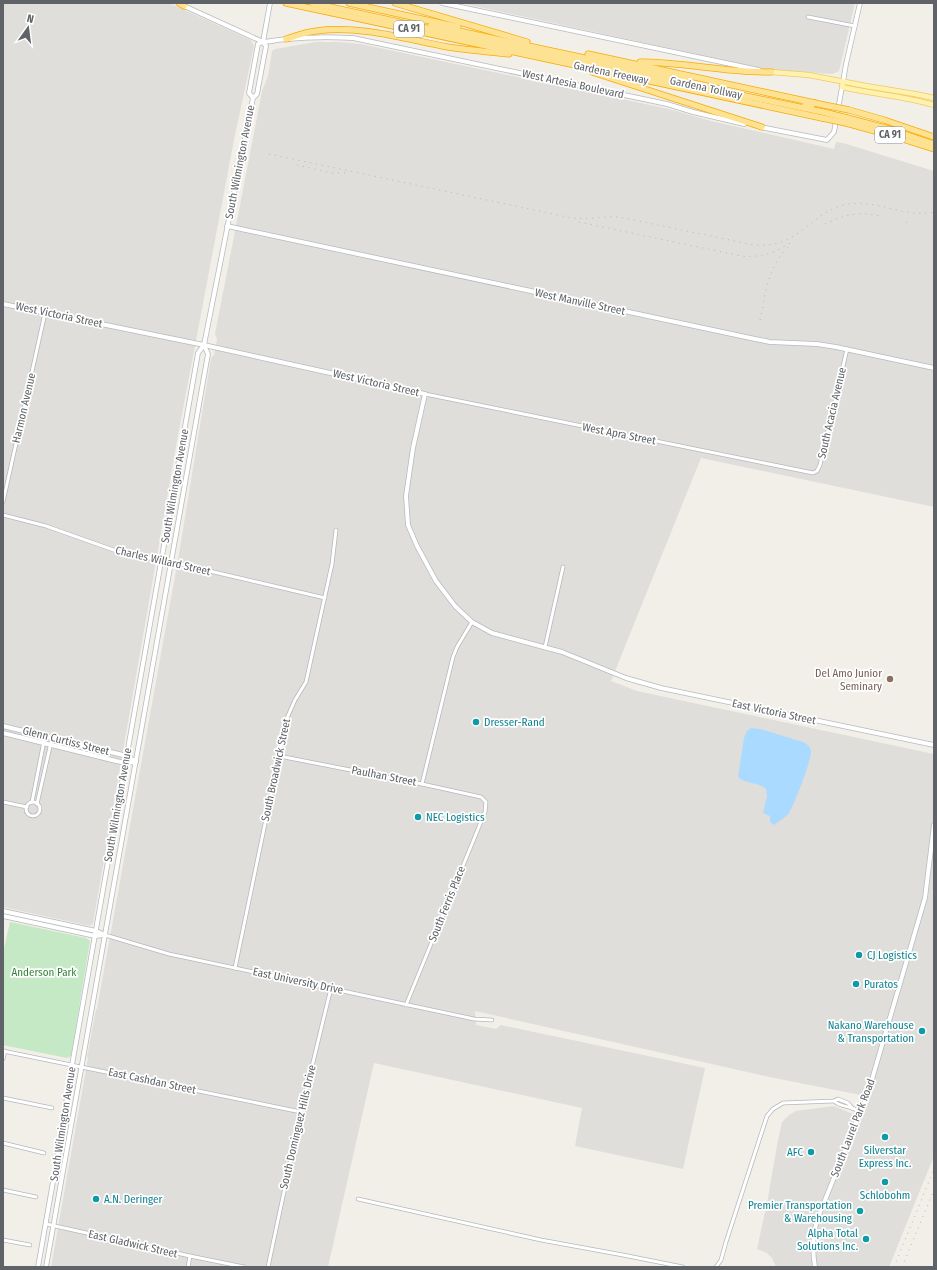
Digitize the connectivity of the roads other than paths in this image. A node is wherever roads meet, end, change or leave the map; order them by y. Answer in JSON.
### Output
{"nodes":[{"id":1,"x":270,"y":3,"type":"edge"},
{"id":2,"x":286,"y":3,"type":"edge"},
{"id":3,"x":312,"y":3,"type":"edge"},
{"id":4,"x":328,"y":3,"type":"edge"},
{"id":5,"x":349,"y":3,"type":"edge"},
{"id":6,"x":394,"y":3,"type":"edge"},
{"id":7,"x":442,"y":3,"type":"edge"},
{"id":8,"x":860,"y":3,"type":"edge"},
{"id":9,"x":180,"y":4,"type":"edge"},
{"id":10,"x":808,"y":17,"type":"dead end"},
{"id":11,"x":855,"y":26,"type":"junction"},
{"id":12,"x":286,"y":39,"type":"junction"},
{"id":13,"x":263,"y":42,"type":"junction"},
{"id":14,"x":533,"y":44,"type":"junction"},
{"id":15,"x":531,"y":55,"type":"junction"},
{"id":16,"x":628,"y":62,"type":"junction"},
{"id":17,"x":561,"y":63,"type":"junction"},
{"id":18,"x":771,"y":72,"type":"junction"},
{"id":19,"x":843,"y":82,"type":"junction"},
{"id":20,"x":842,"y":87,"type":"junction"},
{"id":21,"x":253,"y":98,"type":"junction"},
{"id":22,"x":934,"y":98,"type":"edge"},
{"id":23,"x":815,"y":103,"type":"junction"},
{"id":24,"x":934,"y":105,"type":"edge"},
{"id":25,"x":822,"y":115,"type":"junction"},
{"id":26,"x":846,"y":120,"type":"junction"},
{"id":27,"x":762,"y":127,"type":"junction"},
{"id":28,"x":934,"y":137,"type":"edge"},
{"id":29,"x":934,"y":144,"type":"edge"},
{"id":30,"x":934,"y":149,"type":"edge"},
{"id":31,"x":227,"y":226,"type":"junction"},
{"id":32,"x":3,"y":304,"type":"edge"},
{"id":33,"x":45,"y":313,"type":"junction"},
{"id":34,"x":204,"y":345,"type":"junction"},
{"id":35,"x":848,"y":350,"type":"junction"},
{"id":36,"x":934,"y":368,"type":"edge"},
{"id":37,"x":425,"y":394,"type":"junction"},
{"id":38,"x":813,"y":473,"type":"joint"},
{"id":39,"x":3,"y":502,"type":"edge"},
{"id":40,"x":3,"y":515,"type":"edge"},
{"id":41,"x":336,"y":530,"type":"dead end"},
{"id":42,"x":161,"y":560,"type":"junction"},
{"id":43,"x":171,"y":562,"type":"junction"},
{"id":44,"x":563,"y":566,"type":"dead end"},
{"id":45,"x":325,"y":598,"type":"junction"},
{"id":46,"x":472,"y":622,"type":"junction"},
{"id":47,"x":545,"y":647,"type":"junction"},
{"id":48,"x":615,"y":674,"type":"joint"},
{"id":49,"x":3,"y":726,"type":"edge"},
{"id":50,"x":3,"y":733,"type":"edge"},
{"id":51,"x":45,"y":736,"type":"junction"},
{"id":52,"x":52,"y":738,"type":"junction"},
{"id":53,"x":44,"y":743,"type":"junction"},
{"id":54,"x":50,"y":745,"type":"junction"},
{"id":55,"x":934,"y":745,"type":"edge"},
{"id":56,"x":127,"y":756,"type":"junction"},
{"id":57,"x":279,"y":756,"type":"junction"},
{"id":58,"x":136,"y":762,"type":"junction"},
{"id":59,"x":126,"y":763,"type":"junction"},
{"id":60,"x":422,"y":784,"type":"junction"},
{"id":61,"x":3,"y":802,"type":"edge"},
{"id":62,"x":32,"y":802,"type":"junction"},
{"id":63,"x":486,"y":802,"type":"joint"},
{"id":64,"x":37,"y":804,"type":"junction"},
{"id":65,"x":27,"y":807,"type":"junction"},
{"id":66,"x":934,"y":825,"type":"edge"},
{"id":67,"x":3,"y":911,"type":"edge"},
{"id":68,"x":3,"y":916,"type":"edge"},
{"id":69,"x":96,"y":931,"type":"junction"},
{"id":70,"x":106,"y":935,"type":"junction"},
{"id":71,"x":95,"y":936,"type":"junction"},
{"id":72,"x":235,"y":968,"type":"junction"},
{"id":73,"x":331,"y":988,"type":"junction"},
{"id":74,"x":406,"y":1005,"type":"junction"},
{"id":75,"x":492,"y":1020,"type":"dead end"},
{"id":76,"x":4,"y":1051,"type":"edge"},
{"id":77,"x":3,"y":1059,"type":"edge"},
{"id":78,"x":72,"y":1065,"type":"junction"},
{"id":79,"x":81,"y":1067,"type":"junction"},
{"id":80,"x":3,"y":1098,"type":"edge"},
{"id":81,"x":52,"y":1108,"type":"dead end"},
{"id":82,"x":301,"y":1112,"type":"junction"},
{"id":83,"x":861,"y":1112,"type":"junction"},
{"id":84,"x":3,"y":1143,"type":"edge"},
{"id":85,"x":44,"y":1153,"type":"dead end"},
{"id":86,"x":3,"y":1190,"type":"edge"},
{"id":87,"x":36,"y":1198,"type":"dead end"},
{"id":88,"x":358,"y":1199,"type":"dead end"},
{"id":89,"x":46,"y":1224,"type":"junction"},
{"id":90,"x":53,"y":1226,"type":"junction"},
{"id":91,"x":3,"y":1240,"type":"edge"},
{"id":92,"x":30,"y":1245,"type":"dead end"},
{"id":93,"x":190,"y":1256,"type":"junction"},
{"id":94,"x":38,"y":1267,"type":"edge"},
{"id":95,"x":46,"y":1267,"type":"edge"},
{"id":96,"x":188,"y":1267,"type":"edge"},
{"id":97,"x":244,"y":1267,"type":"edge"},
{"id":98,"x":268,"y":1267,"type":"edge"},
{"id":99,"x":683,"y":1267,"type":"edge"},
{"id":100,"x":716,"y":1267,"type":"edge"},
{"id":101,"x":815,"y":1267,"type":"edge"}],
"edges":[{"from":1,"to":13,"type":"main road","name":"South Wilmington Avenue"},
{"from":2,"to":15,"type":"highway","name":"Gardena Freeway","number":"CA 91"},
{"from":3,"to":25,"type":"highway","name":"Gardena Tollway"},
{"from":4,"to":23,"type":"highway","name":"Gardena Tollway"},
{"from":5,"to":14,"type":"highway","name":"Gardena Freeway","number":"CA 91"},
{"from":6,"to":14,"type":"highway"},
{"from":7,"to":18,"type":"main road"},
{"from":8,"to":11,"type":"main road"},
{"from":9,"to":13,"type":"main road"},
{"from":10,"to":11,"type":"street"},
{"from":11,"to":19,"type":"main road"},
{"from":12,"to":13,"type":"main road","name":"West Artesia Boulevard"},
{"from":12,"to":15,"type":"highway"},
{"from":12,"to":27,"type":"main road","name":"West Artesia Boulevard"},
{"from":13,"to":21,"type":"main road","name":"South Wilmington Avenue"},
{"from":13,"to":21,"type":"main road","name":"South Wilmington Avenue"},
{"from":14,"to":16,"type":"highway","name":"Gardena Freeway","number":"CA 91"},
{"from":15,"to":17,"type":"highway","name":"Gardena Freeway","number":"CA 91"},
{"from":16,"to":18,"type":"highway"},
{"from":16,"to":23,"type":"highway","name":"Gardena Freeway","number":"CA 91"},
{"from":17,"to":25,"type":"highway","name":"Gardena Freeway","number":"CA 91"},
{"from":17,"to":27,"type":"highway"},
{"from":18,"to":19,"type":"main road"},
{"from":19,"to":20,"type":"main road"},
{"from":19,"to":22,"type":"main road"},
{"from":20,"to":24,"type":"main road"},
{"from":20,"to":27,"type":"main road","name":"West Artesia Boulevard"},
{"from":21,"to":31,"type":"main road","name":"South Wilmington Avenue"},
{"from":23,"to":28,"type":"highway","name":"Gardena Freeway","number":"CA 91","bridge":true},
{"from":25,"to":26,"type":"highway","name":"Gardena Freeway","number":"CA 91","bridge":true},
{"from":26,"to":29,"type":"highway"},
{"from":26,"to":30,"type":"highway","name":"Gardena Freeway","number":"CA 91"},
{"from":31,"to":34,"type":"main road","name":"South Wilmington Avenue"},
{"from":31,"to":35,"type":"main road","name":"West Manville Street"},
{"from":32,"to":33,"type":"main road","name":"West Victoria Street"},
{"from":33,"to":34,"type":"main road","name":"West Victoria Street"},
{"from":33,"to":39,"type":"street","name":"Harmon Avenue"},
{"from":34,"to":37,"type":"main road","name":"West Victoria Street"},
{"from":34,"to":42,"type":"main road","name":"South Wilmington Avenue"},
{"from":34,"to":43,"type":"main road","name":"South Wilmington Avenue"},
{"from":35,"to":36,"type":"main road","name":"West Manville Street"},
{"from":35,"to":38,"type":"street","name":"South Acacia Avenue"},
{"from":37,"to":38,"type":"street","name":"West Apra Street"},
{"from":37,"to":46,"type":"main road","name":"West Victoria Street"},
{"from":40,"to":42,"type":"street","name":"Charles Willard Street"},
{"from":41,"to":45,"type":"street","name":"South Broadwick Street"},
{"from":42,"to":43,"type":"street","name":"Charles Willard Street"},
{"from":42,"to":56,"type":"main road","name":"South Wilmington Avenue"},
{"from":43,"to":45,"type":"street","name":"Charles Willard Street"},
{"from":43,"to":58,"type":"main road","name":"South Wilmington Avenue"},
{"from":44,"to":47,"type":"street"},
{"from":45,"to":57,"type":"street","name":"South Broadwick Street"},
{"from":46,"to":47,"type":"main road","name":"West Victoria Street"},
{"from":46,"to":60,"type":"street"},
{"from":47,"to":48,"type":"main road","name":"West Victoria Street"},
{"from":48,"to":55,"type":"main road","name":"East Victoria Street"},
{"from":49,"to":51,"type":"main road","name":"Glenn Curtiss Street"},
{"from":50,"to":53,"type":"main road","name":"Glenn Curtiss Street"},
{"from":51,"to":52,"type":"main road","name":"Glenn Curtiss Street"},
{"from":51,"to":53,"type":"street"},
{"from":52,"to":54,"type":"street"},
{"from":52,"to":56,"type":"main road","name":"Glenn Curtiss Street"},
{"from":53,"to":54,"type":"main road","name":"Glenn Curtiss Street"},
{"from":53,"to":62,"type":"street"},
{"from":54,"to":59,"type":"main road","name":"Glenn Curtiss Street"},
{"from":54,"to":64,"type":"street"},
{"from":56,"to":58,"type":"main road","name":"Glenn Curtiss Street"},
{"from":56,"to":59,"type":"main road","name":"South Wilmington Avenue"},
{"from":57,"to":60,"type":"street","name":"Paulhan Street"},
{"from":57,"to":72,"type":"street","name":"South Broadwick Street"},
{"from":58,"to":59,"type":"main road","name":"Glenn Curtiss Street"},
{"from":58,"to":70,"type":"main road","name":"South Wilmington Avenue"},
{"from":59,"to":69,"type":"main road","name":"South Wilmington Avenue"},
{"from":60,"to":63,"type":"street","name":"Paulhan Street"},
{"from":61,"to":65,"type":"street"},
{"from":62,"to":64,"type":"street"},
{"from":62,"to":65,"type":"street"},
{"from":63,"to":74,"type":"street","name":"South Ferris Place"},
{"from":64,"to":65,"type":"street"},
{"from":66,"to":83,"type":"main road","name":"South Laurel Park Road"},
{"from":67,"to":69,"type":"main road","name":"East University Drive"},
{"from":68,"to":71,"type":"main road","name":"East University Drive"},
{"from":69,"to":70,"type":"main road","name":"East University Drive"},
{"from":69,"to":71,"type":"main road","name":"South Wilmington Avenue"},
{"from":70,"to":71,"type":"main road","name":"East University Drive"},
{"from":70,"to":72,"type":"street","name":"East University Drive"},
{"from":70,"to":79,"type":"main road","name":"South Wilmington Avenue"},
{"from":71,"to":78,"type":"main road","name":"South Wilmington Avenue"},
{"from":72,"to":73,"type":"street","name":"East University Drive"},
{"from":73,"to":74,"type":"street","name":"East University Drive"},
{"from":73,"to":82,"type":"street","name":"South Dominguez Hills Drive"},
{"from":74,"to":75,"type":"street","name":"East University Drive"},
{"from":76,"to":77,"type":"street"},
{"from":76,"to":78,"type":"street","name":"East Cashdan Street"},
{"from":78,"to":79,"type":"street","name":"East Cashdan Street"},
{"from":78,"to":89,"type":"main road","name":"South Wilmington Avenue"},
{"from":79,"to":82,"type":"street","name":"East Cashdan Street"},
{"from":79,"to":90,"type":"main road","name":"South Wilmington Avenue"},
{"from":80,"to":81,"type":"street"},
{"from":82,"to":98,"type":"street","name":"South Dominguez Hills Drive"},
{"from":83,"to":100,"type":"street"},
{"from":83,"to":101,"type":"main road","name":"South Laurel Park Road"},
{"from":84,"to":85,"type":"street"},
{"from":86,"to":87,"type":"street"},
{"from":88,"to":99,"type":"street"},
{"from":89,"to":90,"type":"street","name":"East Gladwick Street"},
{"from":89,"to":94,"type":"main road","name":"South Wilmington Avenue"},
{"from":90,"to":93,"type":"street","name":"East Gladwick Street"},
{"from":90,"to":95,"type":"main road","name":"South Wilmington Avenue"},
{"from":91,"to":92,"type":"street"},
{"from":93,"to":96,"type":"street"},
{"from":93,"to":97,"type":"street","name":"East Gladwick Street"}]}
